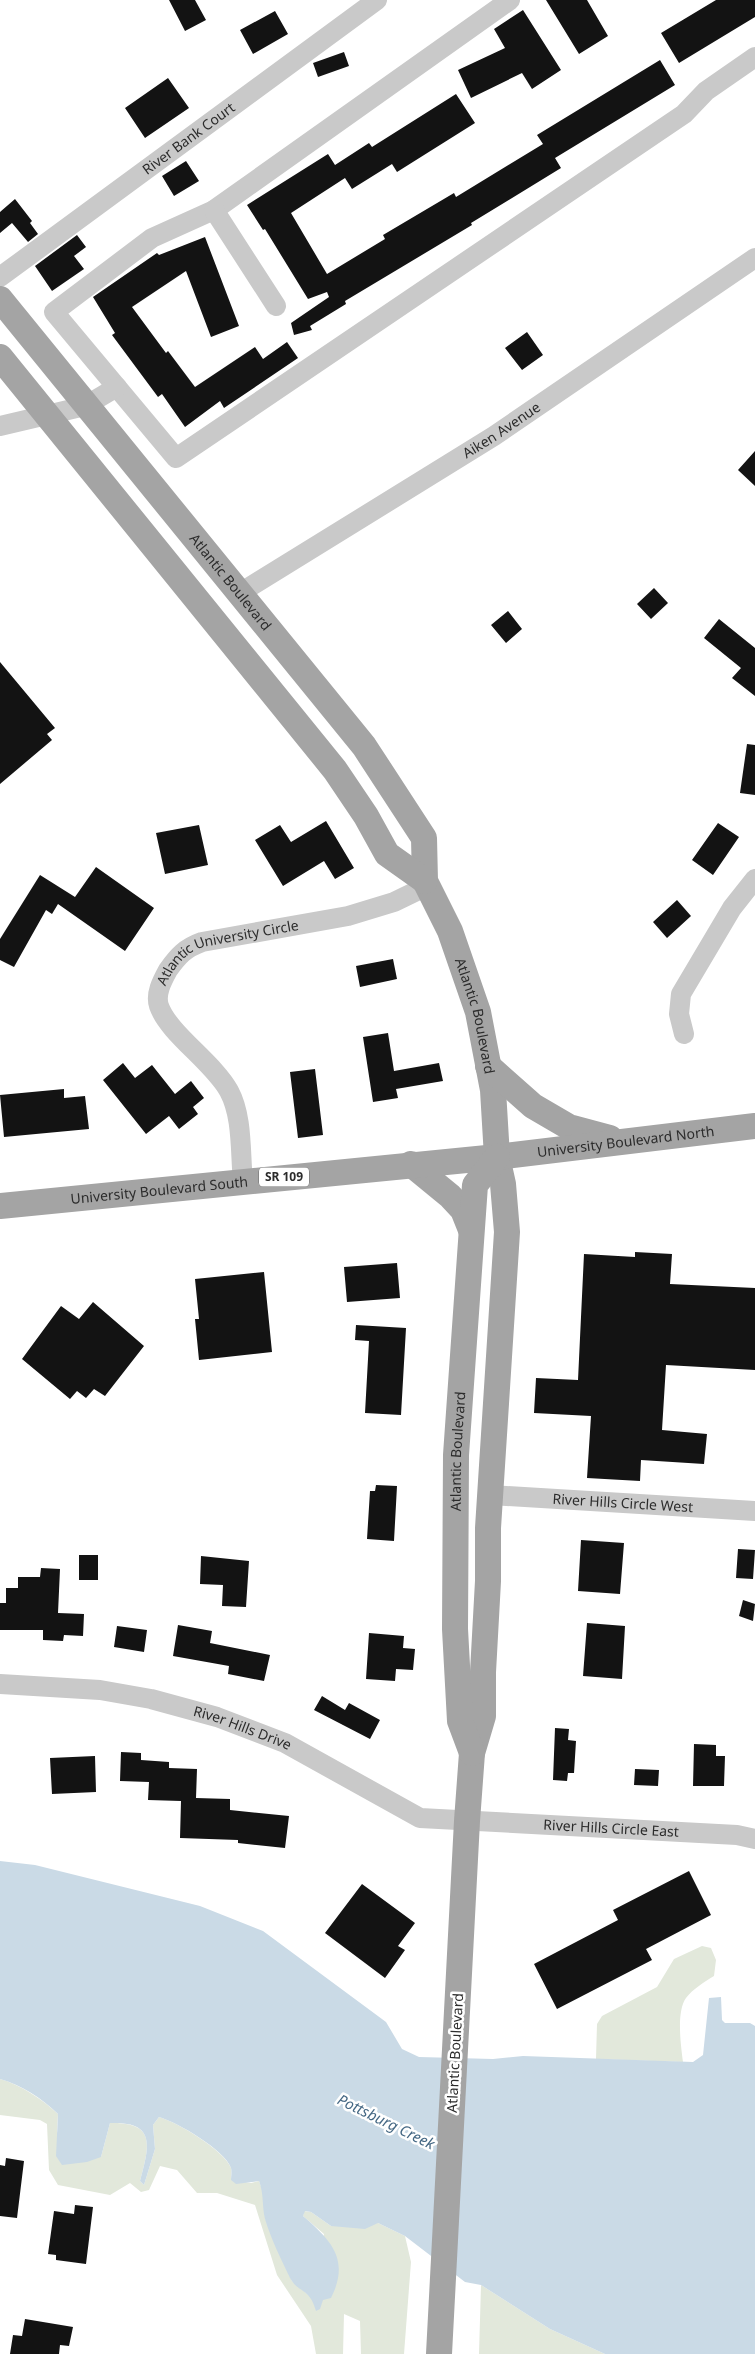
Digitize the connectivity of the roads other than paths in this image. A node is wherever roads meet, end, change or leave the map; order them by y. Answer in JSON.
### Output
{"nodes":[{"id":1,"x":377,"y":0,"type":"edge"},
{"id":2,"x":510,"y":0,"type":"edge"},
{"id":3,"x":755,"y":57,"type":"edge"},
{"id":4,"x":214,"y":210,"type":"junction"},
{"id":5,"x":755,"y":258,"type":"edge"},
{"id":6,"x":0,"y":277,"type":"edge"},
{"id":7,"x":0,"y":299,"type":"edge"},
{"id":8,"x":276,"y":306,"type":"dead end"},
{"id":9,"x":0,"y":356,"type":"edge"},
{"id":10,"x":117,"y":387,"type":"junction"},
{"id":11,"x":85,"y":406,"type":"junction"},
{"id":12,"x":48,"y":415,"type":"junction"},
{"id":13,"x":0,"y":426,"type":"edge"},
{"id":14,"x":240,"y":593,"type":"junction"},
{"id":15,"x":755,"y":880,"type":"edge"},
{"id":16,"x":426,"y":884,"type":"junction"},
{"id":17,"x":684,"y":1034,"type":"dead end"},
{"id":18,"x":488,"y":1066,"type":"junction"},
{"id":19,"x":755,"y":1126,"type":"edge"},
{"id":20,"x":623,"y":1142,"type":"junction"},
{"id":21,"x":497,"y":1157,"type":"junction"},
{"id":22,"x":411,"y":1164,"type":"junction"},
{"id":23,"x":243,"y":1181,"type":"junction"},
{"id":24,"x":0,"y":1206,"type":"edge"},
{"id":25,"x":471,"y":1230,"type":"junction"},
{"id":26,"x":491,"y":1495,"type":"junction"},
{"id":27,"x":755,"y":1511,"type":"edge"},
{"id":28,"x":0,"y":1684,"type":"edge"},
{"id":29,"x":472,"y":1753,"type":"junction"},
{"id":30,"x":467,"y":1821,"type":"junction"},
{"id":31,"x":755,"y":1840,"type":"edge"},
{"id":32,"x":439,"y":2354,"type":"edge"}],
"edges":[{"from":1,"to":6,"type":"street","name":"River Bank Court"},
{"from":2,"to":4,"type":"street"},
{"from":3,"to":10,"type":"street"},
{"from":4,"to":8,"type":"street"},
{"from":4,"to":10,"type":"street"},
{"from":5,"to":14,"type":"street","name":"Aiken Avenue"},
{"from":7,"to":11,"type":"main road","name":"Atlantic Boulevard"},
{"from":9,"to":12,"type":"main road","name":"Atlantic Boulevard"},
{"from":10,"to":11,"type":"street"},
{"from":11,"to":12,"type":"street"},
{"from":11,"to":14,"type":"main road","name":"Atlantic Boulevard"},
{"from":12,"to":13,"type":"street"},
{"from":12,"to":16,"type":"main road","name":"Atlantic Boulevard"},
{"from":14,"to":16,"type":"main road","name":"Atlantic Boulevard"},
{"from":15,"to":17,"type":"street"},
{"from":16,"to":18,"type":"main road","name":"Atlantic Boulevard"},
{"from":16,"to":23,"type":"street","name":"Atlantic University Circle"},
{"from":18,"to":20,"type":"main road"},
{"from":18,"to":21,"type":"main road","name":"Atlantic Boulevard"},
{"from":19,"to":20,"type":"main road","name":"University Boulevard North","number":"SR 109"},
{"from":20,"to":21,"type":"main road","name":"University Boulevard North","number":"SR 109"},
{"from":21,"to":22,"type":"main road","name":"University Boulevard South","number":"SR 109"},
{"from":21,"to":25,"type":"main road","name":"Atlantic Boulevard"},
{"from":21,"to":26,"type":"main road","name":"Atlantic Boulevard"},
{"from":22,"to":23,"type":"main road","name":"University Boulevard South","number":"SR 109"},
{"from":22,"to":25,"type":"main road"},
{"from":23,"to":24,"type":"main road","name":"University Boulevard South","number":"SR 109"},
{"from":25,"to":29,"type":"main road","name":"Atlantic Boulevard"},
{"from":26,"to":27,"type":"street","name":"River Hills Circle West"},
{"from":26,"to":29,"type":"main road","name":"Atlantic Boulevard"},
{"from":28,"to":30,"type":"street","name":"River Hills Drive"},
{"from":29,"to":30,"type":"main road","name":"Atlantic Boulevard"},
{"from":30,"to":31,"type":"street","name":"River Hills Circle East"},
{"from":30,"to":32,"type":"main road","name":"Atlantic Boulevard"}]}
